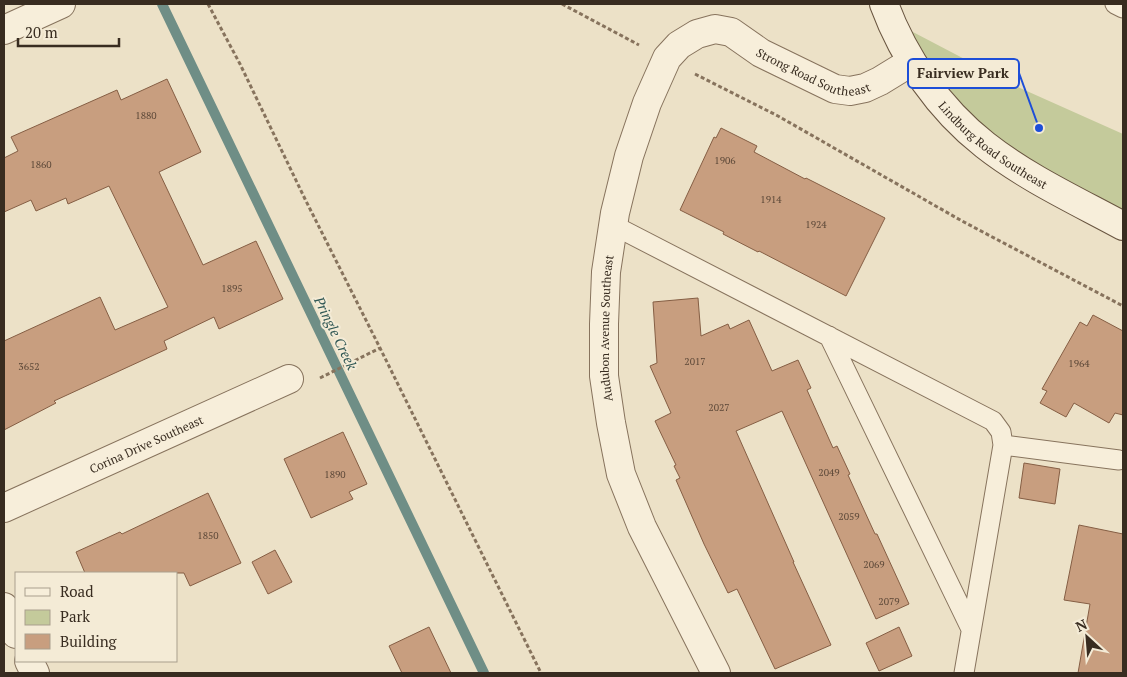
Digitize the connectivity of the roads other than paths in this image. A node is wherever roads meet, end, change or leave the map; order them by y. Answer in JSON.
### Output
{"nodes":[{"id":1,"x":61,"y":4,"type":"edge"},
{"id":2,"x":884,"y":4,"type":"edge"},
{"id":3,"x":1114,"y":4,"type":"edge"},
{"id":4,"x":1123,"y":8,"type":"edge"},
{"id":5,"x":715,"y":29,"type":"joint"},
{"id":6,"x":4,"y":30,"type":"edge"},
{"id":7,"x":911,"y":62,"type":"junction"},
{"id":8,"x":613,"y":225,"type":"junction"},
{"id":9,"x":1123,"y":226,"type":"edge"},
{"id":10,"x":829,"y":336,"type":"junction"},
{"id":11,"x":289,"y":379,"type":"dead end"},
{"id":12,"x":1003,"y":445,"type":"junction"},
{"id":13,"x":1119,"y":460,"type":"dead end"},
{"id":14,"x":4,"y":508,"type":"edge"},
{"id":15,"x":4,"y":607,"type":"edge"},
{"id":16,"x":971,"y":629,"type":"junction"},
{"id":17,"x":15,"y":632,"type":"edge"},
{"id":18,"x":716,"y":673,"type":"edge"},
{"id":19,"x":964,"y":673,"type":"edge"}],
"edges":[{"from":1,"to":6,"type":"street"},
{"from":2,"to":7,"type":"street","name":"Lindburg Road Southeast"},
{"from":3,"to":4,"type":"lane"},
{"from":5,"to":7,"type":"street","name":"Strong Road Southeast"},
{"from":5,"to":8,"type":"street","name":"Audubon Avenue Southeast"},
{"from":7,"to":9,"type":"street","name":"Lindburg Road Southeast"},
{"from":8,"to":10,"type":"lane"},
{"from":8,"to":18,"type":"street","name":"Audubon Avenue Southeast"},
{"from":10,"to":12,"type":"lane"},
{"from":10,"to":16,"type":"lane"},
{"from":11,"to":14,"type":"street","name":"Corina Drive Southeast"},
{"from":12,"to":13,"type":"lane"},
{"from":12,"to":16,"type":"lane"},
{"from":15,"to":17,"type":"street"},
{"from":16,"to":19,"type":"lane"}]}
